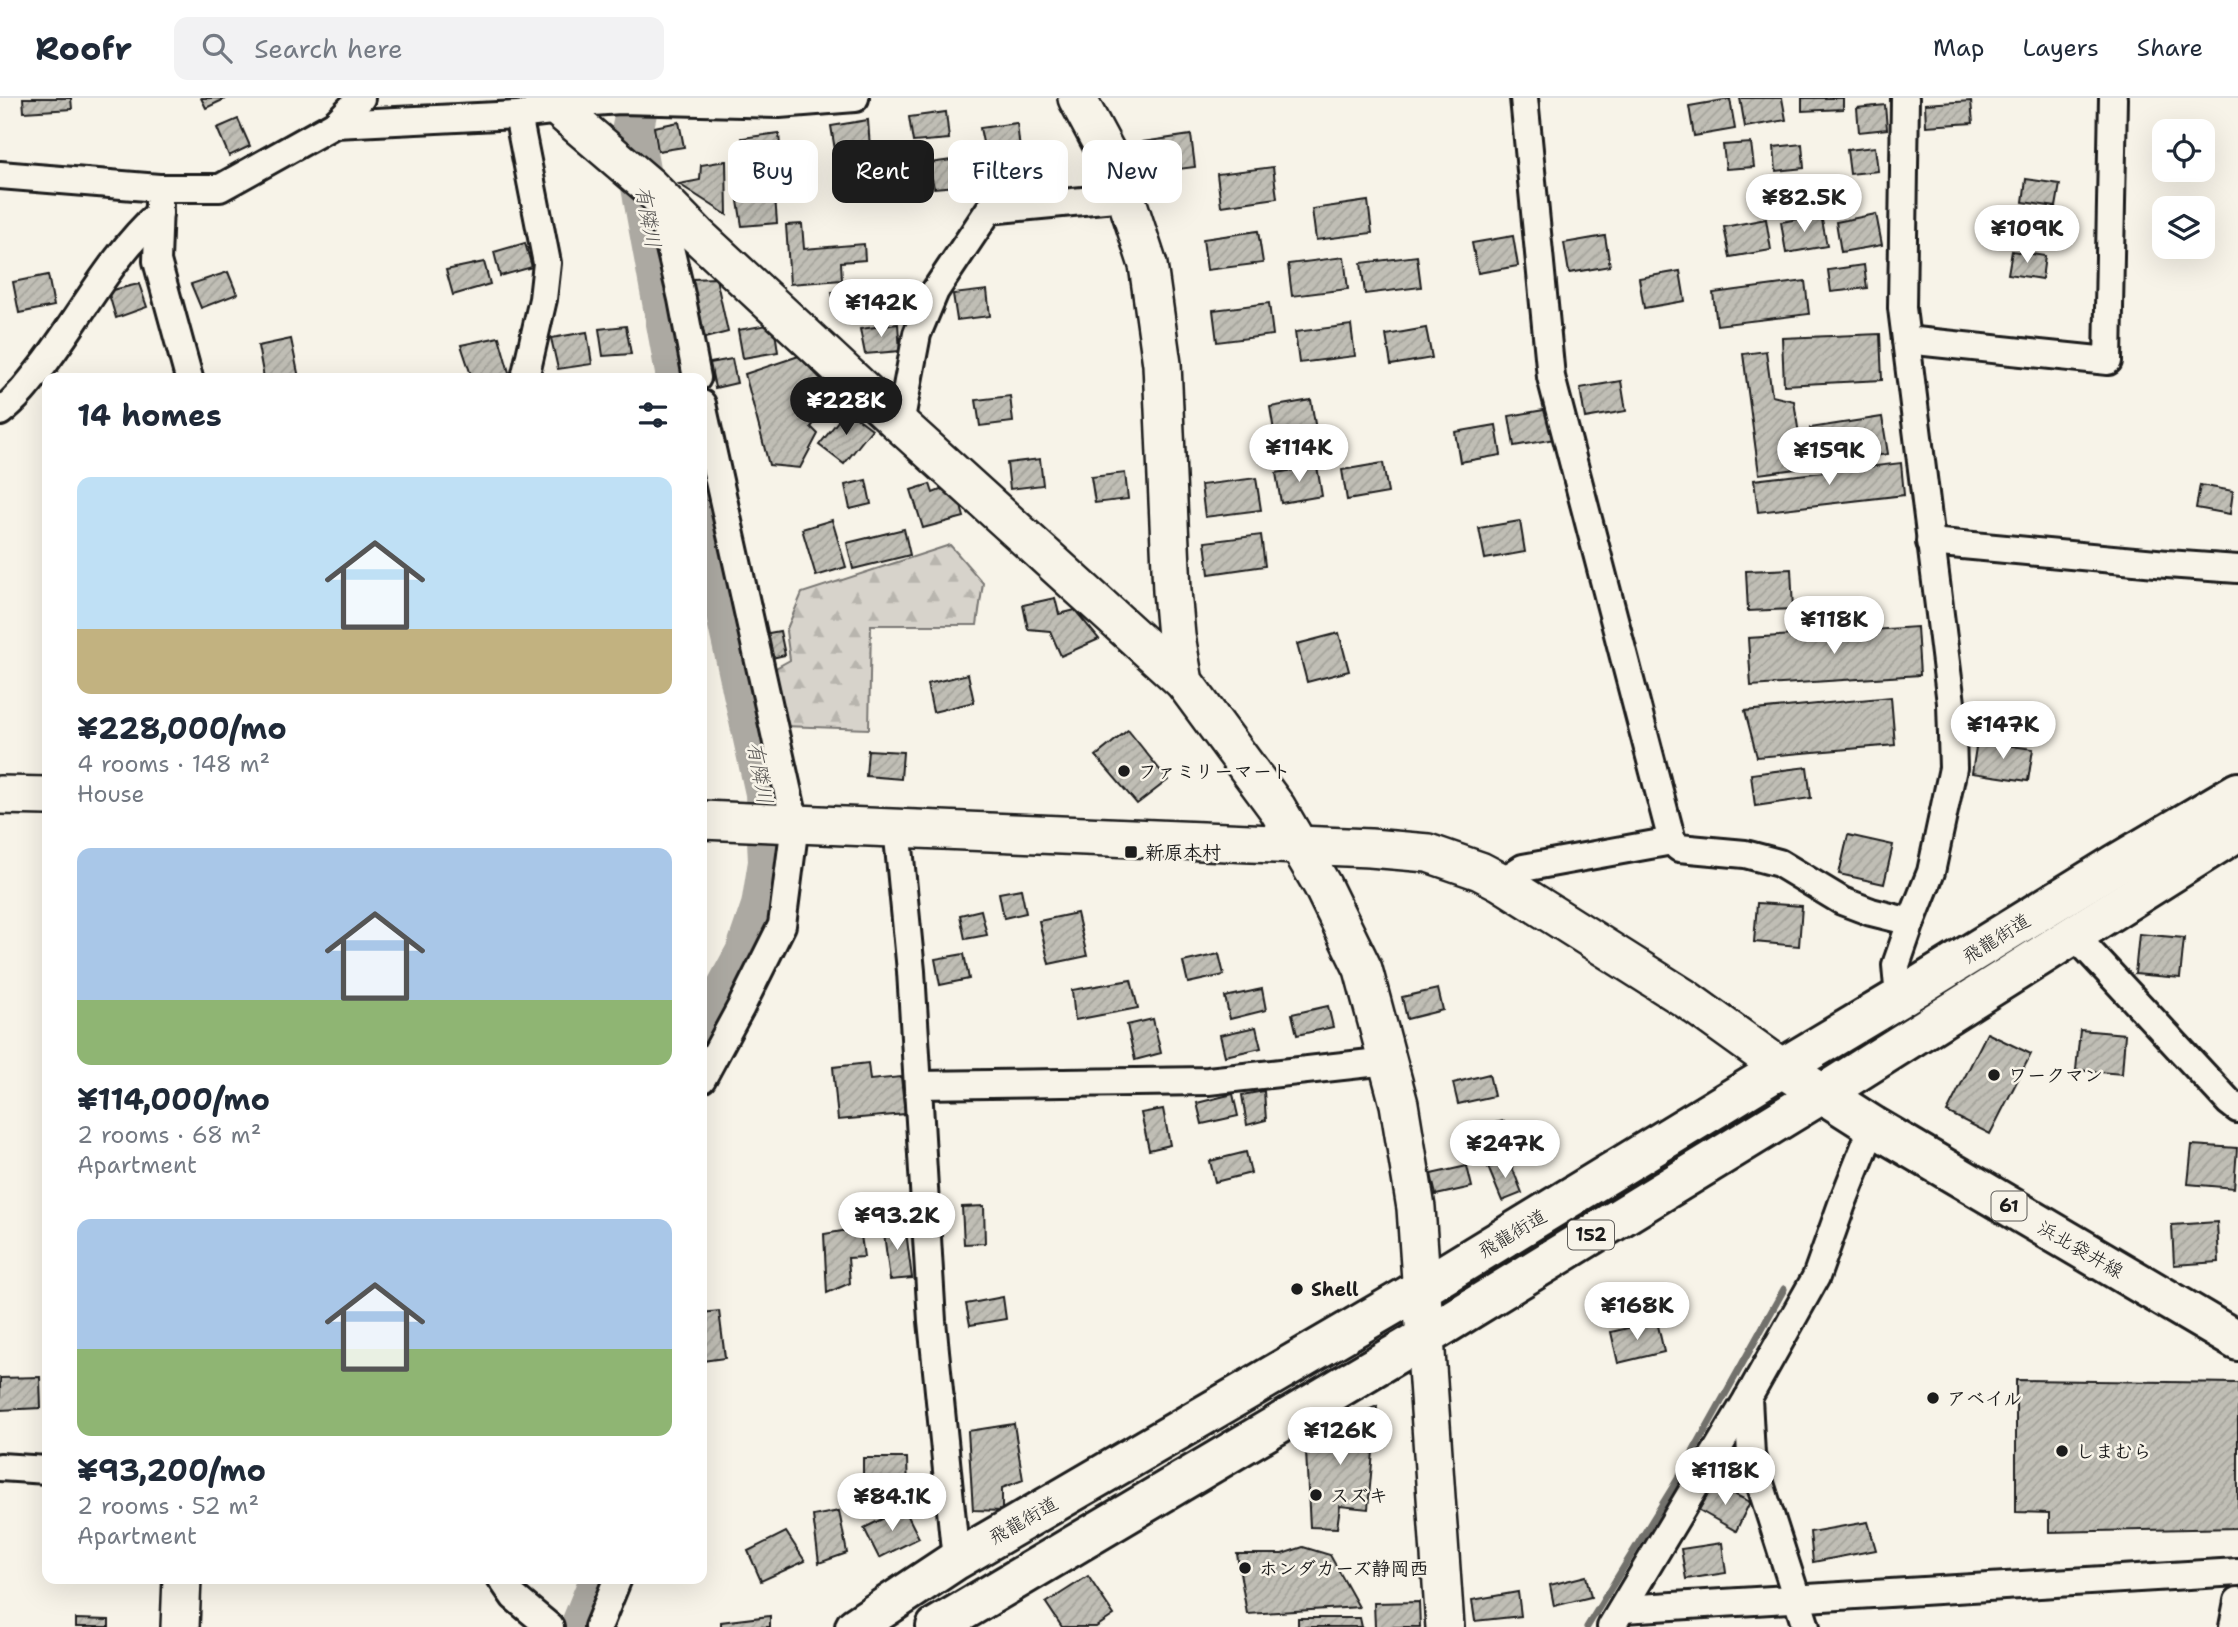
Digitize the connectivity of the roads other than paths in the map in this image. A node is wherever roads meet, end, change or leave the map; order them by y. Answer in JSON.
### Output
{"nodes":[{"id":1,"x":361,"y":98,"type":"edge"},
{"id":2,"x":855,"y":98,"type":"edge"},
{"id":3,"x":1077,"y":98,"type":"edge"},
{"id":4,"x":1524,"y":98,"type":"edge"},
{"id":5,"x":1905,"y":98,"type":"edge"},
{"id":6,"x":2113,"y":98,"type":"edge"},
{"id":7,"x":541,"y":108,"type":"edge"},
{"id":8,"x":335,"y":124,"type":"junction"},
{"id":9,"x":1100,"y":140,"type":"edge"},
{"id":10,"x":0,"y":175,"type":"edge"},
{"id":11,"x":643,"y":182,"type":"junction"},
{"id":12,"x":159,"y":200,"type":"junction"},
{"id":13,"x":1082,"y":201,"type":"edge"},
{"id":14,"x":1127,"y":203,"type":"edge"},
{"id":15,"x":1906,"y":340,"type":"junction"},
{"id":16,"x":188,"y":373,"type":"edge"},
{"id":17,"x":526,"y":373,"type":"edge"},
{"id":18,"x":695,"y":373,"type":"edge"},
{"id":19,"x":0,"y":412,"type":"edge"},
{"id":20,"x":900,"y":424,"type":"junction"},
{"id":21,"x":707,"y":432,"type":"edge"},
{"id":22,"x":1930,"y":542,"type":"junction"},
{"id":23,"x":2238,"y":569,"type":"edge"},
{"id":24,"x":1184,"y":682,"type":"junction"},
{"id":25,"x":2238,"y":792,"type":"edge"},
{"id":26,"x":0,"y":794,"type":"edge"},
{"id":27,"x":42,"y":796,"type":"edge"},
{"id":28,"x":707,"y":820,"type":"edge"},
{"id":29,"x":776,"y":823,"type":"junction"},
{"id":30,"x":897,"y":827,"type":"junction"},
{"id":31,"x":2238,"y":831,"type":"edge"},
{"id":32,"x":1672,"y":841,"type":"junction"},
{"id":33,"x":1299,"y":845,"type":"junction"},
{"id":34,"x":1501,"y":882,"type":"junction"},
{"id":35,"x":1911,"y":922,"type":"junction"},
{"id":36,"x":2075,"y":936,"type":"junction"},
{"id":37,"x":1899,"y":999,"type":"junction"},
{"id":38,"x":1388,"y":1061,"type":"junction"},
{"id":39,"x":1782,"y":1068,"type":"junction"},
{"id":40,"x":707,"y":1070,"type":"edge"},
{"id":41,"x":918,"y":1085,"type":"junction"},
{"id":42,"x":1822,"y":1094,"type":"junction"},
{"id":43,"x":2238,"y":1109,"type":"edge"},
{"id":44,"x":1873,"y":1126,"type":"junction"},
{"id":45,"x":1422,"y":1288,"type":"junction"},
{"id":46,"x":1425,"y":1337,"type":"junction"},
{"id":47,"x":2238,"y":1341,"type":"edge"},
{"id":48,"x":1748,"y":1398,"type":"junction"},
{"id":49,"x":0,"y":1467,"type":"edge"},
{"id":50,"x":42,"y":1469,"type":"edge"},
{"id":51,"x":956,"y":1560,"type":"junction"},
{"id":52,"x":2238,"y":1572,"type":"edge"},
{"id":53,"x":182,"y":1584,"type":"edge"},
{"id":54,"x":504,"y":1584,"type":"edge"},
{"id":55,"x":616,"y":1584,"type":"edge"},
{"id":56,"x":1799,"y":1598,"type":"junction"},
{"id":57,"x":2238,"y":1601,"type":"edge"},
{"id":58,"x":1617,"y":1618,"type":"edge"},
{"id":59,"x":956,"y":1621,"type":"edge"},
{"id":60,"x":180,"y":1627,"type":"edge"},
{"id":61,"x":550,"y":1627,"type":"edge"},
{"id":62,"x":598,"y":1627,"type":"edge"},
{"id":63,"x":855,"y":1627,"type":"edge"},
{"id":64,"x":1445,"y":1627,"type":"edge"},
{"id":65,"x":1807,"y":1627,"type":"edge"},
{"id":66,"x":2233,"y":1627,"type":"edge"}],
"edges":[{"from":1,"to":8,"type":"street"},
{"from":2,"to":7,"type":"street"},
{"from":3,"to":9,"type":"street"},
{"from":4,"to":32,"type":"street"},
{"from":5,"to":15,"type":"street"},
{"from":6,"to":15,"type":"street"},
{"from":7,"to":8,"type":"street"},
{"from":7,"to":11,"type":"street"},
{"from":7,"to":17,"type":"street"},
{"from":8,"to":12,"type":"street"},
{"from":10,"to":12,"type":"street"},
{"from":11,"to":18,"type":"street"},
{"from":11,"to":20,"type":"street"},
{"from":12,"to":16,"type":"street"},
{"from":12,"to":19,"type":"street"},
{"from":13,"to":20,"type":"street"},
{"from":14,"to":24,"type":"street"},
{"from":15,"to":22,"type":"street"},
{"from":20,"to":24,"type":"street"},
{"from":21,"to":29,"type":"street"},
{"from":22,"to":23,"type":"street"},
{"from":22,"to":35,"type":"street"},
{"from":24,"to":33,"type":"street"},
{"from":25,"to":37,"type":"main road","name":"飛龍街道","number":"152"},
{"from":26,"to":27,"type":"street"},
{"from":28,"to":29,"type":"street"},
{"from":29,"to":30,"type":"street"},
{"from":29,"to":40,"type":"street"},
{"from":30,"to":33,"type":"street"},
{"from":30,"to":41,"type":"street"},
{"from":31,"to":36,"type":"main road","name":"飛龍街道","number":"152"},
{"from":32,"to":34,"type":"street"},
{"from":32,"to":35,"type":"street"},
{"from":33,"to":34,"type":"street"},
{"from":33,"to":38,"type":"street"},
{"from":34,"to":39,"type":"street"},
{"from":35,"to":37,"type":"street"},
{"from":36,"to":42,"type":"main road","name":"飛龍街道","number":"152"},
{"from":36,"to":43,"type":"street"},
{"from":37,"to":39,"type":"main road","name":"飛龍街道","number":"152"},
{"from":38,"to":41,"type":"street"},
{"from":38,"to":45,"type":"street"},
{"from":39,"to":42,"type":"main road","name":"浜北袋井線","number":"61"},
{"from":39,"to":45,"type":"main road","name":"飛龍街道","number":"152"},
{"from":41,"to":51,"type":"street"},
{"from":42,"to":44,"type":"main road","name":"浜北袋井線","number":"61"},
{"from":42,"to":46,"type":"main road","name":"飛龍街道","number":"152"},
{"from":44,"to":47,"type":"main road","name":"浜北袋井線","number":"61"},
{"from":44,"to":48,"type":"street"},
{"from":45,"to":46,"type":"street"},
{"from":45,"to":51,"type":"main road","name":"飛龍街道","number":"152"},
{"from":46,"to":59,"type":"main road","name":"飛龍街道","number":"152"},
{"from":46,"to":64,"type":"street"},
{"from":48,"to":56,"type":"street"},
{"from":48,"to":58,"type":"street"},
{"from":49,"to":50,"type":"street"},
{"from":51,"to":63,"type":"main road","name":"飛龍街道","number":"152"},
{"from":52,"to":56,"type":"street"},
{"from":53,"to":60,"type":"street"},
{"from":54,"to":61,"type":"street"},
{"from":55,"to":62,"type":"street"},
{"from":56,"to":58,"type":"street"},
{"from":56,"to":65,"type":"street"},
{"from":57,"to":66,"type":"street"}]}
